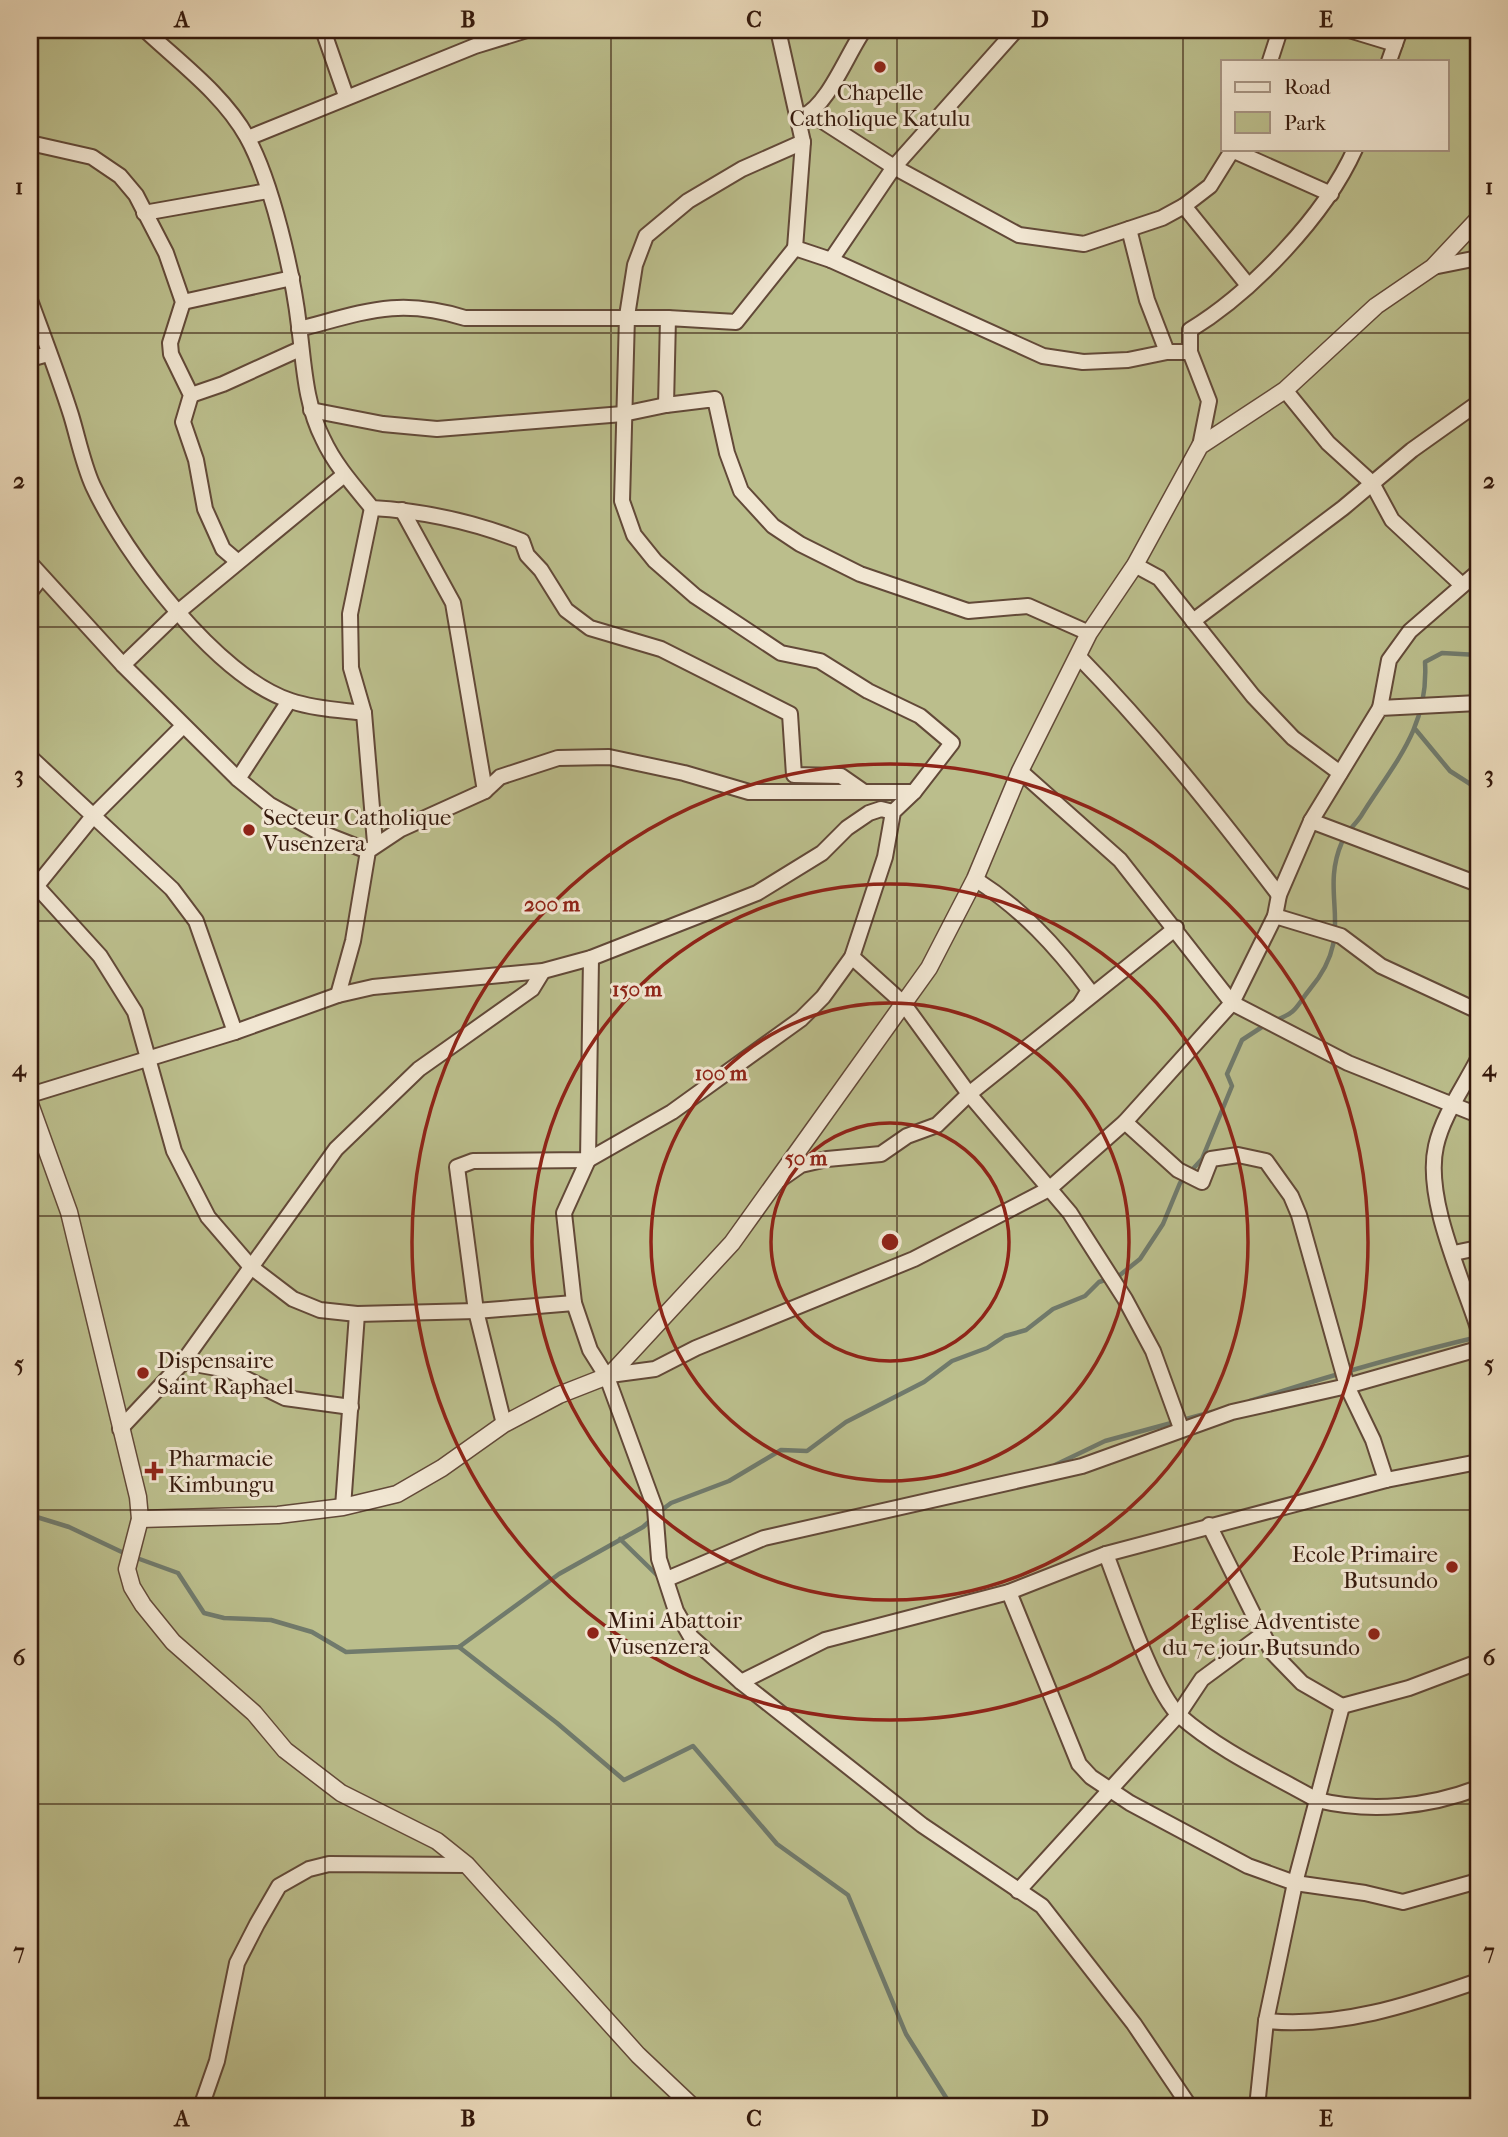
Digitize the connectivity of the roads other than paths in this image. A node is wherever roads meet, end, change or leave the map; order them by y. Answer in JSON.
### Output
{"nodes":[{"id":1,"x":145,"y":30,"type":"edge"},
{"id":2,"x":323,"y":30,"type":"edge"},
{"id":3,"x":470,"y":30,"type":"edge"},
{"id":4,"x":527,"y":30,"type":"edge"},
{"id":5,"x":778,"y":30,"type":"edge"},
{"id":6,"x":864,"y":30,"type":"edge"},
{"id":7,"x":1016,"y":30,"type":"edge"},
{"id":8,"x":1280,"y":30,"type":"edge"},
{"id":9,"x":1349,"y":30,"type":"edge"},
{"id":10,"x":1397,"y":37,"type":"edge"},
{"id":11,"x":475,"y":46,"type":"junction"},
{"id":12,"x":1270,"y":60,"type":"edge"},
{"id":13,"x":1389,"y":60,"type":"edge"},
{"id":14,"x":346,"y":96,"type":"junction"},
{"id":15,"x":805,"y":115,"type":"junction"},
{"id":16,"x":248,"y":138,"type":"junction"},
{"id":17,"x":803,"y":142,"type":"junction"},
{"id":18,"x":30,"y":143,"type":"edge"},
{"id":19,"x":1231,"y":150,"type":"edge"},
{"id":20,"x":1234,"y":150,"type":"edge"},
{"id":21,"x":1354,"y":150,"type":"edge"},
{"id":22,"x":894,"y":167,"type":"junction"},
{"id":23,"x":268,"y":191,"type":"junction"},
{"id":24,"x":1331,"y":194,"type":"junction"},
{"id":25,"x":1184,"y":206,"type":"junction"},
{"id":26,"x":144,"y":213,"type":"junction"},
{"id":27,"x":1478,"y":219,"type":"edge"},
{"id":28,"x":1129,"y":229,"type":"junction"},
{"id":29,"x":795,"y":248,"type":"junction"},
{"id":30,"x":1478,"y":258,"type":"edge"},
{"id":31,"x":831,"y":260,"type":"junction"},
{"id":32,"x":1433,"y":267,"type":"junction"},
{"id":33,"x":292,"y":278,"type":"junction"},
{"id":34,"x":1247,"y":284,"type":"junction"},
{"id":35,"x":30,"y":300,"type":"edge"},
{"id":36,"x":183,"y":302,"type":"junction"},
{"id":37,"x":626,"y":316,"type":"junction"},
{"id":38,"x":668,"y":318,"type":"junction"},
{"id":39,"x":299,"y":329,"type":"junction"},
{"id":40,"x":300,"y":349,"type":"junction"},
{"id":41,"x":1167,"y":352,"type":"junction"},
{"id":42,"x":1191,"y":352,"type":"junction"},
{"id":43,"x":48,"y":354,"type":"junction"},
{"id":44,"x":30,"y":359,"type":"edge"},
{"id":45,"x":1285,"y":390,"type":"junction"},
{"id":46,"x":191,"y":395,"type":"junction"},
{"id":47,"x":1478,"y":403,"type":"edge"},
{"id":48,"x":666,"y":405,"type":"junction"},
{"id":49,"x":311,"y":410,"type":"junction"},
{"id":50,"x":623,"y":414,"type":"junction"},
{"id":51,"x":1200,"y":446,"type":"junction"},
{"id":52,"x":344,"y":474,"type":"junction"},
{"id":53,"x":1372,"y":483,"type":"junction"},
{"id":54,"x":372,"y":508,"type":"junction"},
{"id":55,"x":402,"y":510,"type":"junction"},
{"id":56,"x":237,"y":561,"type":"junction"},
{"id":57,"x":30,"y":563,"type":"edge"},
{"id":58,"x":1135,"y":565,"type":"junction"},
{"id":59,"x":1478,"y":572,"type":"edge"},
{"id":60,"x":41,"y":578,"type":"junction"},
{"id":61,"x":1462,"y":585,"type":"junction"},
{"id":62,"x":30,"y":592,"type":"edge"},
{"id":63,"x":178,"y":612,"type":"junction"},
{"id":64,"x":1193,"y":621,"type":"junction"},
{"id":65,"x":1089,"y":633,"type":"junction"},
{"id":66,"x":1079,"y":657,"type":"junction"},
{"id":67,"x":123,"y":665,"type":"junction"},
{"id":68,"x":289,"y":701,"type":"junction"},
{"id":69,"x":1478,"y":703,"type":"edge"},
{"id":70,"x":1380,"y":708,"type":"junction"},
{"id":71,"x":364,"y":713,"type":"junction"},
{"id":72,"x":183,"y":726,"type":"junction"},
{"id":73,"x":30,"y":757,"type":"edge"},
{"id":74,"x":1020,"y":771,"type":"junction"},
{"id":75,"x":1340,"y":774,"type":"junction"},
{"id":76,"x":238,"y":779,"type":"junction"},
{"id":77,"x":485,"y":791,"type":"junction"},
{"id":78,"x":864,"y":792,"type":"junction"},
{"id":79,"x":914,"y":792,"type":"junction"},
{"id":80,"x":893,"y":812,"type":"junction"},
{"id":81,"x":94,"y":815,"type":"junction"},
{"id":82,"x":1311,"y":821,"type":"junction"},
{"id":83,"x":371,"y":847,"type":"junction"},
{"id":84,"x":975,"y":878,"type":"junction"},
{"id":85,"x":1478,"y":884,"type":"edge"},
{"id":86,"x":32,"y":886,"type":"edge"},
{"id":87,"x":1279,"y":895,"type":"junction"},
{"id":88,"x":1275,"y":916,"type":"junction"},
{"id":89,"x":1176,"y":928,"type":"junction"},
{"id":90,"x":852,"y":957,"type":"junction"},
{"id":91,"x":591,"y":958,"type":"junction"},
{"id":92,"x":543,"y":971,"type":"junction"},
{"id":93,"x":338,"y":995,"type":"junction"},
{"id":94,"x":904,"y":1003,"type":"junction"},
{"id":95,"x":1232,"y":1003,"type":"junction"},
{"id":96,"x":1078,"y":1007,"type":"junction"},
{"id":97,"x":1478,"y":1011,"type":"edge"},
{"id":98,"x":235,"y":1032,"type":"junction"},
{"id":99,"x":146,"y":1057,"type":"junction"},
{"id":100,"x":1478,"y":1059,"type":"edge"},
{"id":101,"x":969,"y":1094,"type":"junction"},
{"id":102,"x":30,"y":1095,"type":"edge"},
{"id":103,"x":30,"y":1104,"type":"edge"},
{"id":104,"x":1453,"y":1105,"type":"junction"},
{"id":105,"x":1478,"y":1115,"type":"edge"},
{"id":106,"x":1125,"y":1122,"type":"junction"},
{"id":107,"x":588,"y":1160,"type":"junction"},
{"id":108,"x":775,"y":1186,"type":"junction"},
{"id":109,"x":1049,"y":1189,"type":"junction"},
{"id":110,"x":1478,"y":1248,"type":"edge"},
{"id":111,"x":1454,"y":1253,"type":"junction"},
{"id":112,"x":251,"y":1267,"type":"junction"},
{"id":113,"x":574,"y":1303,"type":"junction"},
{"id":114,"x":476,"y":1311,"type":"junction"},
{"id":115,"x":357,"y":1314,"type":"junction"},
{"id":116,"x":1478,"y":1328,"type":"edge"},
{"id":117,"x":1478,"y":1349,"type":"edge"},
{"id":118,"x":183,"y":1362,"type":"junction"},
{"id":119,"x":608,"y":1376,"type":"junction"},
{"id":120,"x":1347,"y":1386,"type":"junction"},
{"id":121,"x":351,"y":1407,"type":"junction"},
{"id":122,"x":504,"y":1424,"type":"junction"},
{"id":123,"x":1181,"y":1428,"type":"junction"},
{"id":124,"x":120,"y":1429,"type":"junction"},
{"id":125,"x":1478,"y":1462,"type":"edge"},
{"id":126,"x":1386,"y":1480,"type":"junction"},
{"id":127,"x":342,"y":1507,"type":"junction"},
{"id":128,"x":140,"y":1519,"type":"junction"},
{"id":129,"x":1209,"y":1525,"type":"junction"},
{"id":130,"x":1106,"y":1554,"type":"junction"},
{"id":131,"x":667,"y":1579,"type":"junction"},
{"id":132,"x":1009,"y":1592,"type":"junction"},
{"id":133,"x":1263,"y":1634,"type":"junction"},
{"id":134,"x":1478,"y":1662,"type":"edge"},
{"id":135,"x":741,"y":1682,"type":"junction"},
{"id":136,"x":1342,"y":1706,"type":"junction"},
{"id":137,"x":1178,"y":1715,"type":"junction"},
{"id":138,"x":1478,"y":1788,"type":"edge"},
{"id":139,"x":1108,"y":1789,"type":"junction"},
{"id":140,"x":1317,"y":1800,"type":"junction"},
{"id":141,"x":467,"y":1865,"type":"junction"},
{"id":142,"x":1478,"y":1881,"type":"edge"},
{"id":143,"x":1295,"y":1882,"type":"junction"},
{"id":144,"x":1018,"y":1891,"type":"junction"},
{"id":145,"x":1478,"y":1981,"type":"edge"},
{"id":146,"x":1266,"y":2021,"type":"junction"},
{"id":147,"x":201,"y":2107,"type":"edge"},
{"id":148,"x":694,"y":2107,"type":"edge"},
{"id":149,"x":1190,"y":2107,"type":"edge"},
{"id":150,"x":1257,"y":2107,"type":"edge"}],
"edges":[{"from":1,"to":16,"type":"street"},
{"from":2,"to":14,"type":"street"},
{"from":3,"to":11,"type":"street"},
{"from":4,"to":11,"type":"street"},
{"from":5,"to":15,"type":"street"},
{"from":6,"to":15,"type":"street"},
{"from":7,"to":22,"type":"street"},
{"from":8,"to":12,"type":"street"},
{"from":9,"to":10,"type":"street"},
{"from":10,"to":13,"type":"street"},
{"from":11,"to":14,"type":"street"},
{"from":14,"to":16,"type":"street"},
{"from":15,"to":17,"type":"street"},
{"from":15,"to":22,"type":"street"},
{"from":16,"to":23,"type":"street"},
{"from":17,"to":29,"type":"street"},
{"from":17,"to":37,"type":"street"},
{"from":18,"to":26,"type":"street"},
{"from":19,"to":25,"type":"street"},
{"from":20,"to":24,"type":"street"},
{"from":21,"to":24,"type":"street"},
{"from":22,"to":28,"type":"street"},
{"from":22,"to":31,"type":"street"},
{"from":23,"to":26,"type":"street"},
{"from":23,"to":33,"type":"street"},
{"from":24,"to":34,"type":"street"},
{"from":25,"to":28,"type":"street"},
{"from":25,"to":34,"type":"street"},
{"from":26,"to":36,"type":"street"},
{"from":27,"to":32,"type":"street"},
{"from":28,"to":41,"type":"street"},
{"from":29,"to":31,"type":"street"},
{"from":29,"to":38,"type":"street"},
{"from":30,"to":32,"type":"street"},
{"from":31,"to":41,"type":"street"},
{"from":32,"to":45,"type":"street"},
{"from":33,"to":36,"type":"street"},
{"from":33,"to":39,"type":"street"},
{"from":34,"to":42,"type":"street"},
{"from":35,"to":43,"type":"street"},
{"from":36,"to":46,"type":"street"},
{"from":37,"to":38,"type":"street"},
{"from":37,"to":39,"type":"street"},
{"from":37,"to":50,"type":"street"},
{"from":38,"to":48,"type":"street"},
{"from":39,"to":40,"type":"street"},
{"from":40,"to":46,"type":"street"},
{"from":40,"to":49,"type":"street"},
{"from":41,"to":42,"type":"street"},
{"from":42,"to":51,"type":"street"},
{"from":43,"to":44,"type":"street"},
{"from":43,"to":63,"type":"street"},
{"from":45,"to":51,"type":"street"},
{"from":45,"to":53,"type":"street"},
{"from":46,"to":56,"type":"street"},
{"from":47,"to":53,"type":"street"},
{"from":48,"to":50,"type":"street"},
{"from":48,"to":65,"type":"street"},
{"from":49,"to":50,"type":"street"},
{"from":49,"to":52,"type":"street"},
{"from":50,"to":79,"type":"street"},
{"from":51,"to":58,"type":"street"},
{"from":52,"to":54,"type":"street"},
{"from":52,"to":56,"type":"street"},
{"from":53,"to":61,"type":"street"},
{"from":53,"to":64,"type":"street"},
{"from":54,"to":55,"type":"street"},
{"from":54,"to":71,"type":"street"},
{"from":55,"to":77,"type":"street"},
{"from":55,"to":78,"type":"street"},
{"from":56,"to":63,"type":"street"},
{"from":57,"to":60,"type":"street"},
{"from":58,"to":64,"type":"street"},
{"from":58,"to":65,"type":"street"},
{"from":59,"to":61,"type":"street"},
{"from":60,"to":62,"type":"street"},
{"from":60,"to":67,"type":"street"},
{"from":61,"to":70,"type":"street"},
{"from":63,"to":67,"type":"street"},
{"from":63,"to":68,"type":"street"},
{"from":64,"to":75,"type":"street"},
{"from":65,"to":66,"type":"street"},
{"from":66,"to":74,"type":"street"},
{"from":66,"to":87,"type":"street"},
{"from":67,"to":72,"type":"street"},
{"from":68,"to":71,"type":"street"},
{"from":68,"to":76,"type":"street"},
{"from":69,"to":70,"type":"street"},
{"from":70,"to":75,"type":"street"},
{"from":71,"to":83,"type":"street"},
{"from":72,"to":76,"type":"street"},
{"from":72,"to":81,"type":"street"},
{"from":73,"to":81,"type":"street"},
{"from":74,"to":84,"type":"street"},
{"from":74,"to":89,"type":"street"},
{"from":75,"to":82,"type":"street"},
{"from":76,"to":83,"type":"street"},
{"from":77,"to":78,"type":"street"},
{"from":77,"to":83,"type":"street"},
{"from":78,"to":79,"type":"street"},
{"from":79,"to":80,"type":"street"},
{"from":80,"to":90,"type":"street"},
{"from":80,"to":91,"type":"street"},
{"from":81,"to":86,"type":"street"},
{"from":81,"to":98,"type":"street"},
{"from":82,"to":85,"type":"street"},
{"from":82,"to":87,"type":"street"},
{"from":83,"to":93,"type":"street"},
{"from":84,"to":94,"type":"street"},
{"from":84,"to":96,"type":"street"},
{"from":86,"to":99,"type":"street"},
{"from":87,"to":88,"type":"street"},
{"from":88,"to":95,"type":"street"},
{"from":88,"to":97,"type":"street"},
{"from":89,"to":95,"type":"street"},
{"from":89,"to":96,"type":"street"},
{"from":90,"to":94,"type":"street"},
{"from":90,"to":107,"type":"street"},
{"from":91,"to":92,"type":"street"},
{"from":91,"to":107,"type":"street"},
{"from":92,"to":93,"type":"street"},
{"from":92,"to":112,"type":"street"},
{"from":93,"to":98,"type":"street"},
{"from":94,"to":101,"type":"street"},
{"from":94,"to":108,"type":"street"},
{"from":95,"to":104,"type":"street"},
{"from":95,"to":106,"type":"street"},
{"from":96,"to":101,"type":"street"},
{"from":98,"to":99,"type":"street"},
{"from":99,"to":102,"type":"street"},
{"from":99,"to":112,"type":"street"},
{"from":100,"to":104,"type":"street"},
{"from":101,"to":108,"type":"street"},
{"from":101,"to":109,"type":"street"},
{"from":103,"to":124,"type":"street"},
{"from":104,"to":105,"type":"street"},
{"from":104,"to":111,"type":"street"},
{"from":106,"to":109,"type":"street"},
{"from":106,"to":120,"type":"street"},
{"from":107,"to":113,"type":"street"},
{"from":107,"to":114,"type":"street"},
{"from":108,"to":119,"type":"street"},
{"from":109,"to":119,"type":"street"},
{"from":109,"to":123,"type":"street"},
{"from":110,"to":111,"type":"street"},
{"from":111,"to":116,"type":"street"},
{"from":112,"to":115,"type":"street"},
{"from":112,"to":118,"type":"street"},
{"from":113,"to":114,"type":"street"},
{"from":113,"to":119,"type":"street"},
{"from":114,"to":115,"type":"street"},
{"from":114,"to":122,"type":"street"},
{"from":115,"to":121,"type":"street"},
{"from":117,"to":120,"type":"street"},
{"from":118,"to":121,"type":"street"},
{"from":118,"to":124,"type":"street"},
{"from":119,"to":122,"type":"street"},
{"from":119,"to":131,"type":"street"},
{"from":120,"to":123,"type":"street"},
{"from":120,"to":126,"type":"street"},
{"from":121,"to":127,"type":"street"},
{"from":122,"to":127,"type":"street"},
{"from":123,"to":131,"type":"street"},
{"from":124,"to":128,"type":"street"},
{"from":125,"to":126,"type":"street"},
{"from":126,"to":129,"type":"street"},
{"from":127,"to":128,"type":"street"},
{"from":128,"to":141,"type":"street"},
{"from":129,"to":130,"type":"street"},
{"from":129,"to":133,"type":"street"},
{"from":130,"to":132,"type":"street"},
{"from":130,"to":137,"type":"street"},
{"from":131,"to":135,"type":"street"},
{"from":132,"to":135,"type":"street"},
{"from":132,"to":139,"type":"street"},
{"from":133,"to":136,"type":"street"},
{"from":133,"to":137,"type":"street"},
{"from":134,"to":136,"type":"street"},
{"from":135,"to":144,"type":"street"},
{"from":136,"to":140,"type":"street"},
{"from":137,"to":139,"type":"street"},
{"from":137,"to":140,"type":"street"},
{"from":138,"to":140,"type":"street"},
{"from":139,"to":143,"type":"street"},
{"from":139,"to":144,"type":"street"},
{"from":140,"to":143,"type":"street"},
{"from":141,"to":147,"type":"street"},
{"from":141,"to":148,"type":"street"},
{"from":142,"to":143,"type":"street"},
{"from":143,"to":146,"type":"street"},
{"from":144,"to":149,"type":"street"},
{"from":145,"to":146,"type":"street"},
{"from":146,"to":150,"type":"street"}]}
